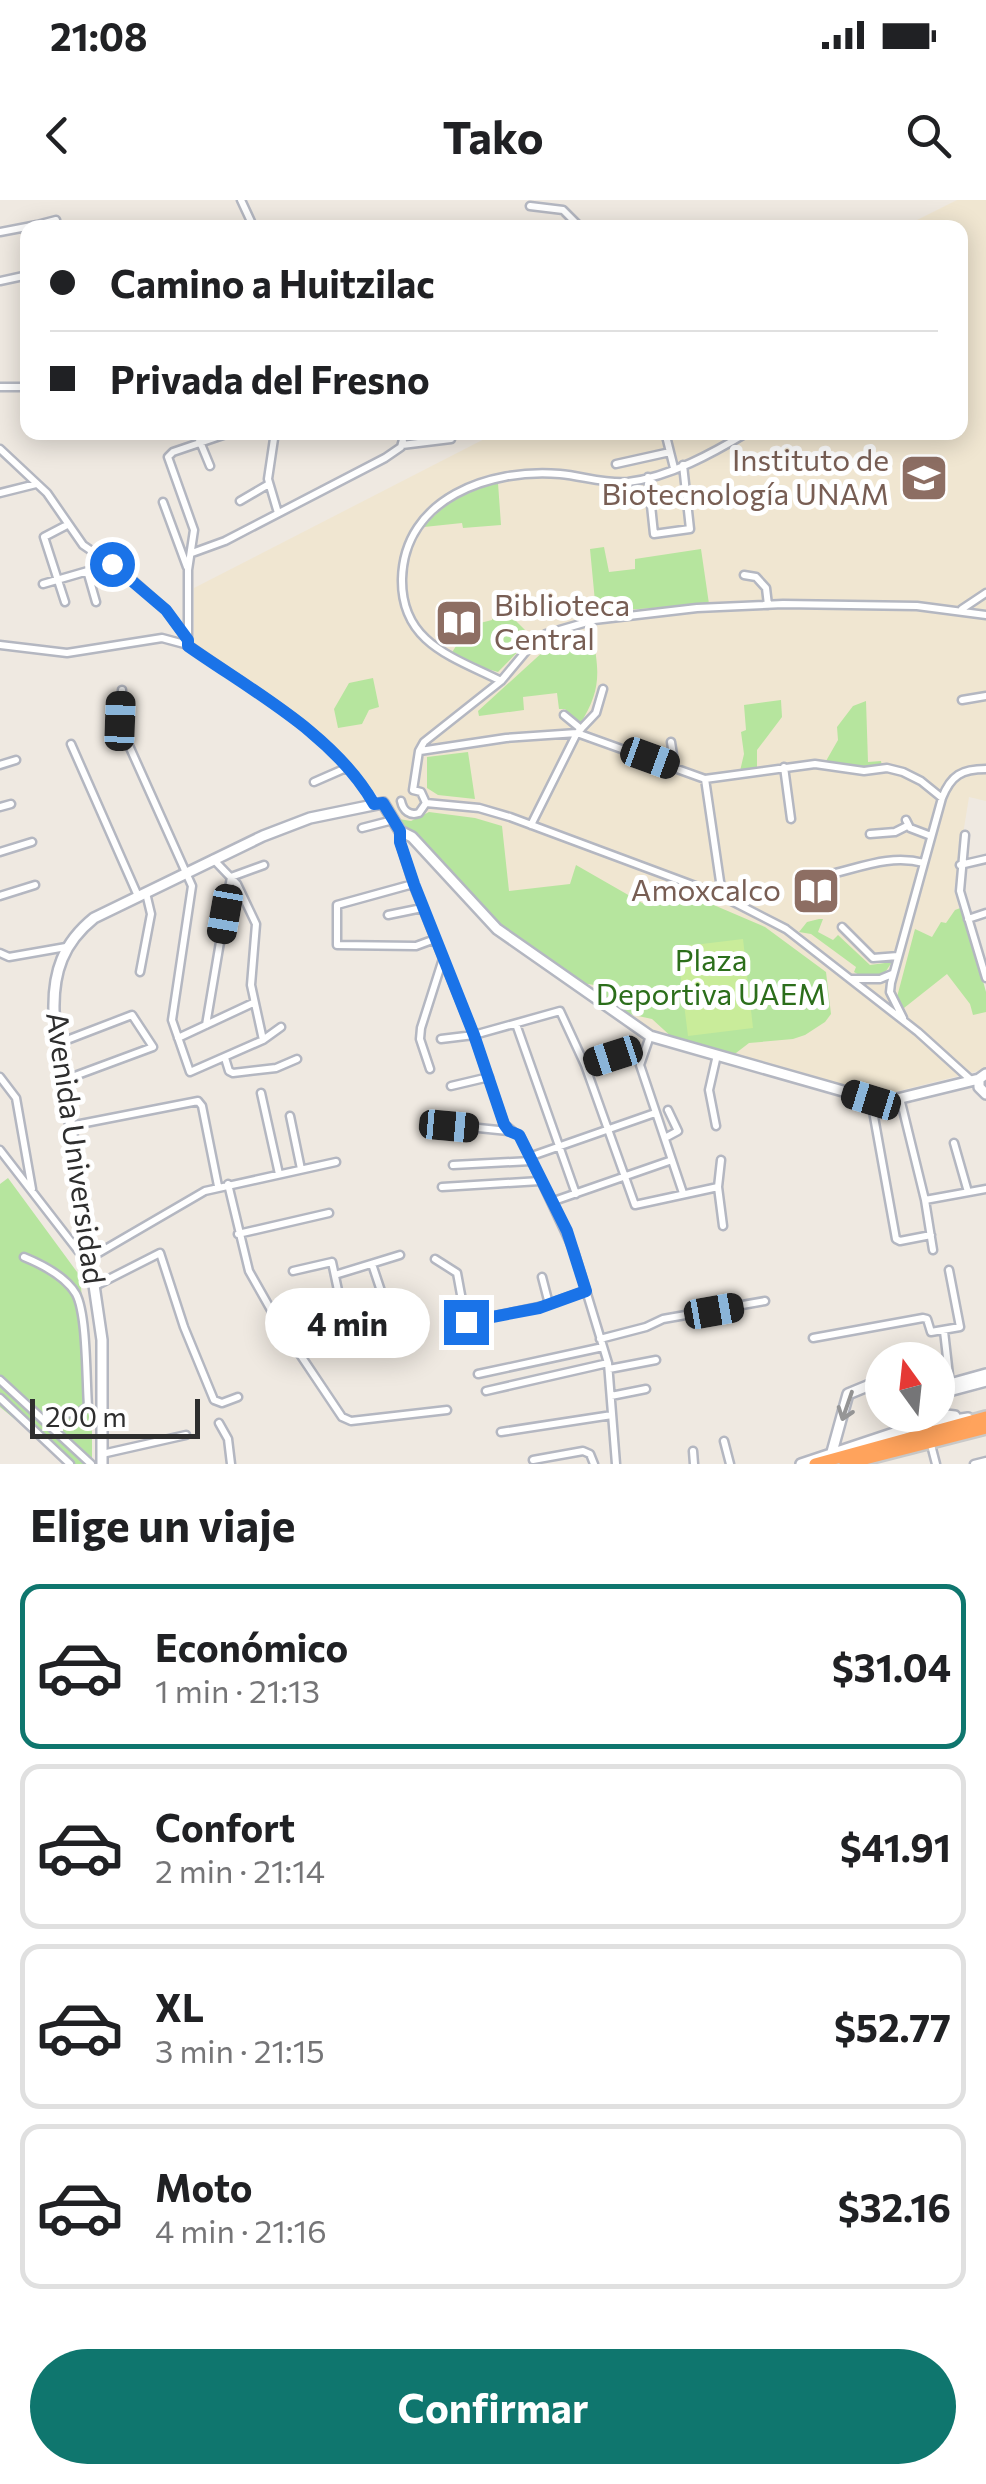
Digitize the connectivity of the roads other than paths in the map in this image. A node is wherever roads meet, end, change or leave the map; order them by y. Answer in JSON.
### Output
{"nodes":[{"id":1,"x":530,"y":206,"type":"dead end"},
{"id":2,"x":573,"y":220,"type":"edge"},
{"id":3,"x":199,"y":440,"type":"edge"},
{"id":4,"x":209,"y":440,"type":"edge"},
{"id":5,"x":274,"y":440,"type":"edge"},
{"id":6,"x":403,"y":440,"type":"edge"},
{"id":7,"x":443,"y":440,"type":"edge"},
{"id":8,"x":667,"y":440,"type":"edge"},
{"id":9,"x":732,"y":440,"type":"edge"},
{"id":10,"x":200,"y":443,"type":"junction"},
{"id":11,"x":402,"y":445,"type":"junction"},
{"id":12,"x":0,"y":449,"type":"edge"},
{"id":13,"x":670,"y":452,"type":"junction"},
{"id":14,"x":616,"y":464,"type":"dead end"},
{"id":15,"x":683,"y":465,"type":"junction"},
{"id":16,"x":210,"y":466,"type":"dead end"},
{"id":17,"x":674,"y":468,"type":"junction"},
{"id":18,"x":648,"y":477,"type":"junction"},
{"id":19,"x":38,"y":483,"type":"junction"},
{"id":20,"x":269,"y":484,"type":"junction"},
{"id":21,"x":0,"y":493,"type":"edge"},
{"id":22,"x":163,"y":502,"type":"dead end"},
{"id":23,"x":240,"y":502,"type":"dead end"},
{"id":24,"x":278,"y":513,"type":"junction"},
{"id":25,"x":67,"y":525,"type":"junction"},
{"id":26,"x":192,"y":553,"type":"junction"},
{"id":27,"x":112,"y":564,"type":"junction"},
{"id":28,"x":188,"y":570,"type":"junction"},
{"id":29,"x":88,"y":574,"type":"junction"},
{"id":30,"x":744,"y":575,"type":"dead end"},
{"id":31,"x":59,"y":581,"type":"junction"},
{"id":32,"x":43,"y":584,"type":"dead end"},
{"id":33,"x":986,"y":593,"type":"edge"},
{"id":34,"x":65,"y":602,"type":"dead end"},
{"id":35,"x":96,"y":602,"type":"dead end"},
{"id":36,"x":768,"y":605,"type":"junction"},
{"id":37,"x":961,"y":610,"type":"junction"},
{"id":38,"x":986,"y":615,"type":"edge"},
{"id":39,"x":188,"y":643,"type":"junction"},
{"id":40,"x":0,"y":645,"type":"edge"},
{"id":41,"x":501,"y":680,"type":"junction"},
{"id":42,"x":603,"y":689,"type":"dead end"},
{"id":43,"x":122,"y":690,"type":"dead end"},
{"id":44,"x":986,"y":696,"type":"edge"},
{"id":45,"x":962,"y":700,"type":"dead end"},
{"id":46,"x":564,"y":715,"type":"dead end"},
{"id":47,"x":580,"y":731,"type":"junction"},
{"id":48,"x":671,"y":742,"type":"dead end"},
{"id":49,"x":71,"y":744,"type":"dead end"},
{"id":50,"x":419,"y":751,"type":"junction"},
{"id":51,"x":16,"y":760,"type":"dead end"},
{"id":52,"x":0,"y":765,"type":"edge"},
{"id":53,"x":784,"y":767,"type":"junction"},
{"id":54,"x":346,"y":768,"type":"junction"},
{"id":55,"x":675,"y":768,"type":"junction"},
{"id":56,"x":986,"y":768,"type":"edge"},
{"id":57,"x":705,"y":779,"type":"junction"},
{"id":58,"x":314,"y":782,"type":"dead end"},
{"id":59,"x":412,"y":790,"type":"junction"},
{"id":60,"x":942,"y":798,"type":"junction"},
{"id":61,"x":401,"y":802,"type":"junction"},
{"id":62,"x":378,"y":803,"type":"junction"},
{"id":63,"x":426,"y":803,"type":"junction"},
{"id":64,"x":11,"y":804,"type":"dead end"},
{"id":65,"x":0,"y":807,"type":"edge"},
{"id":66,"x":393,"y":820,"type":"junction"},
{"id":67,"x":791,"y":820,"type":"dead end"},
{"id":68,"x":531,"y":825,"type":"junction"},
{"id":69,"x":362,"y":828,"type":"dead end"},
{"id":70,"x":400,"y":831,"type":"junction"},
{"id":71,"x":870,"y":834,"type":"dead end"},
{"id":72,"x":965,"y":835,"type":"dead end"},
{"id":73,"x":931,"y":836,"type":"junction"},
{"id":74,"x":32,"y":842,"type":"dead end"},
{"id":75,"x":0,"y":852,"type":"edge"},
{"id":76,"x":986,"y":858,"type":"edge"},
{"id":77,"x":213,"y":859,"type":"junction"},
{"id":78,"x":924,"y":863,"type":"junction"},
{"id":79,"x":960,"y":864,"type":"junction"},
{"id":80,"x":264,"y":865,"type":"dead end"},
{"id":81,"x":186,"y":874,"type":"junction"},
{"id":82,"x":817,"y":876,"type":"dead end"},
{"id":83,"x":231,"y":877,"type":"junction"},
{"id":84,"x":414,"y":884,"type":"junction"},
{"id":85,"x":35,"y":886,"type":"dead end"},
{"id":86,"x":142,"y":895,"type":"junction"},
{"id":87,"x":0,"y":896,"type":"edge"},
{"id":88,"x":722,"y":896,"type":"junction"},
{"id":89,"x":422,"y":908,"type":"junction"},
{"id":90,"x":986,"y":913,"type":"edge"},
{"id":91,"x":388,"y":916,"type":"dead end"},
{"id":92,"x":968,"y":919,"type":"junction"},
{"id":93,"x":842,"y":927,"type":"dead end"},
{"id":94,"x":436,"y":940,"type":"junction"},
{"id":95,"x":66,"y":947,"type":"junction"},
{"id":96,"x":0,"y":953,"type":"edge"},
{"id":97,"x":898,"y":956,"type":"junction"},
{"id":98,"x":983,"y":958,"type":"edge"},
{"id":99,"x":442,"y":962,"type":"dead end"},
{"id":100,"x":140,"y":972,"type":"dead end"},
{"id":101,"x":893,"y":973,"type":"junction"},
{"id":102,"x":986,"y":978,"type":"edge"},
{"id":103,"x":850,"y":979,"type":"junction"},
{"id":104,"x":253,"y":1004,"type":"junction"},
{"id":105,"x":904,"y":1020,"type":"junction"},
{"id":106,"x":516,"y":1024,"type":"junction"},
{"id":107,"x":206,"y":1025,"type":"junction"},
{"id":108,"x":282,"y":1028,"type":"dead end"},
{"id":109,"x":474,"y":1035,"type":"junction"},
{"id":110,"x":650,"y":1036,"type":"junction"},
{"id":111,"x":178,"y":1038,"type":"junction"},
{"id":112,"x":441,"y":1039,"type":"dead end"},
{"id":113,"x":263,"y":1040,"type":"junction"},
{"id":114,"x":59,"y":1043,"type":"junction"},
{"id":115,"x":717,"y":1055,"type":"junction"},
{"id":116,"x":613,"y":1056,"type":"dead end"},
{"id":117,"x":225,"y":1058,"type":"junction"},
{"id":118,"x":297,"y":1060,"type":"dead end"},
{"id":119,"x":585,"y":1065,"type":"junction"},
{"id":120,"x":430,"y":1069,"type":"dead end"},
{"id":121,"x":0,"y":1077,"type":"edge"},
{"id":122,"x":488,"y":1077,"type":"junction"},
{"id":123,"x":979,"y":1077,"type":"edge"},
{"id":124,"x":64,"y":1080,"type":"junction"},
{"id":125,"x":451,"y":1086,"type":"dead end"},
{"id":126,"x":986,"y":1093,"type":"edge"},
{"id":127,"x":261,"y":1094,"type":"dead end"},
{"id":128,"x":900,"y":1098,"type":"junction"},
{"id":129,"x":871,"y":1100,"type":"junction"},
{"id":130,"x":668,"y":1110,"type":"dead end"},
{"id":131,"x":655,"y":1112,"type":"junction"},
{"id":132,"x":290,"y":1116,"type":"dead end"},
{"id":133,"x":70,"y":1126,"type":"junction"},
{"id":134,"x":449,"y":1126,"type":"dead end"},
{"id":135,"x":716,"y":1126,"type":"dead end"},
{"id":136,"x":607,"y":1130,"type":"junction"},
{"id":137,"x":509,"y":1131,"type":"junction"},
{"id":138,"x":665,"y":1138,"type":"junction"},
{"id":139,"x":954,"y":1143,"type":"dead end"},
{"id":140,"x":558,"y":1146,"type":"junction"},
{"id":141,"x":0,"y":1150,"type":"edge"},
{"id":142,"x":530,"y":1159,"type":"junction"},
{"id":143,"x":672,"y":1160,"type":"junction"},
{"id":144,"x":721,"y":1160,"type":"dead end"},
{"id":145,"x":336,"y":1162,"type":"dead end"},
{"id":146,"x":11,"y":1164,"type":"junction"},
{"id":147,"x":453,"y":1165,"type":"dead end"},
{"id":148,"x":301,"y":1170,"type":"junction"},
{"id":149,"x":3,"y":1171,"type":"dead end"},
{"id":150,"x":278,"y":1174,"type":"junction"},
{"id":151,"x":624,"y":1176,"type":"junction"},
{"id":152,"x":541,"y":1181,"type":"junction"},
{"id":153,"x":228,"y":1184,"type":"junction"},
{"id":154,"x":218,"y":1186,"type":"junction"},
{"id":155,"x":442,"y":1186,"type":"dead end"},
{"id":156,"x":718,"y":1187,"type":"junction"},
{"id":157,"x":986,"y":1189,"type":"edge"},
{"id":158,"x":32,"y":1191,"type":"junction"},
{"id":159,"x":968,"y":1192,"type":"junction"},
{"id":160,"x":683,"y":1193,"type":"junction"},
{"id":161,"x":576,"y":1194,"type":"junction"},
{"id":162,"x":925,"y":1200,"type":"junction"},
{"id":163,"x":552,"y":1202,"type":"junction"},
{"id":164,"x":328,"y":1213,"type":"dead end"},
{"id":165,"x":723,"y":1226,"type":"dead end"},
{"id":166,"x":238,"y":1234,"type":"junction"},
{"id":167,"x":931,"y":1236,"type":"junction"},
{"id":168,"x":933,"y":1250,"type":"dead end"},
{"id":169,"x":400,"y":1255,"type":"dead end"},
{"id":170,"x":24,"y":1256,"type":"dead end"},
{"id":171,"x":90,"y":1258,"type":"junction"},
{"id":172,"x":435,"y":1258,"type":"dead end"},
{"id":173,"x":372,"y":1264,"type":"junction"},
{"id":174,"x":949,"y":1270,"type":"dead end"},
{"id":175,"x":293,"y":1271,"type":"dead end"},
{"id":176,"x":335,"y":1275,"type":"junction"},
{"id":177,"x":542,"y":1277,"type":"dead end"},
{"id":178,"x":95,"y":1286,"type":"junction"},
{"id":179,"x":586,"y":1291,"type":"junction"},
{"id":180,"x":765,"y":1301,"type":"dead end"},
{"id":181,"x":549,"y":1304,"type":"junction"},
{"id":182,"x":275,"y":1317,"type":"junction"},
{"id":183,"x":944,"y":1330,"type":"junction"},
{"id":184,"x":813,"y":1338,"type":"dead end"},
{"id":185,"x":945,"y":1342,"type":"edge"},
{"id":186,"x":602,"y":1343,"type":"junction"},
{"id":187,"x":348,"y":1349,"type":"dead end"},
{"id":188,"x":656,"y":1360,"type":"dead end"},
{"id":189,"x":608,"y":1366,"type":"junction"},
{"id":190,"x":478,"y":1374,"type":"dead end"},
{"id":191,"x":986,"y":1378,"type":"edge"},
{"id":192,"x":0,"y":1380,"type":"edge"},
{"id":193,"x":865,"y":1387,"type":"edge"},
{"id":194,"x":955,"y":1387,"type":"edge"},
{"id":195,"x":646,"y":1389,"type":"dead end"},
{"id":196,"x":486,"y":1391,"type":"dead end"},
{"id":197,"x":611,"y":1396,"type":"junction"},
{"id":198,"x":238,"y":1397,"type":"dead end"},
{"id":199,"x":0,"y":1398,"type":"edge"},
{"id":200,"x":447,"y":1410,"type":"dead end"},
{"id":201,"x":612,"y":1415,"type":"junction"},
{"id":202,"x":986,"y":1416,"type":"edge"},
{"id":203,"x":955,"y":1417,"type":"edge"},
{"id":204,"x":968,"y":1418,"type":"junction"},
{"id":205,"x":45,"y":1420,"type":"junction"},
{"id":206,"x":219,"y":1423,"type":"dead end"},
{"id":207,"x":986,"y":1428,"type":"edge"},
{"id":208,"x":502,"y":1432,"type":"dead end"},
{"id":209,"x":186,"y":1435,"type":"dead end"},
{"id":210,"x":724,"y":1441,"type":"dead end"},
{"id":211,"x":930,"y":1441,"type":"junction"},
{"id":212,"x":693,"y":1450,"type":"dead end"},
{"id":213,"x":832,"y":1452,"type":"junction"},
{"id":214,"x":102,"y":1459,"type":"edge"},
{"id":215,"x":533,"y":1460,"type":"dead end"},
{"id":216,"x":986,"y":1461,"type":"edge"},
{"id":217,"x":70,"y":1464,"type":"edge"},
{"id":218,"x":91,"y":1464,"type":"edge"},
{"id":219,"x":231,"y":1464,"type":"edge"},
{"id":220,"x":594,"y":1464,"type":"edge"},
{"id":221,"x":616,"y":1464,"type":"edge"},
{"id":222,"x":694,"y":1464,"type":"edge"},
{"id":223,"x":730,"y":1464,"type":"edge"},
{"id":224,"x":801,"y":1464,"type":"edge"},
{"id":225,"x":815,"y":1464,"type":"edge"},
{"id":226,"x":845,"y":1464,"type":"edge"},
{"id":227,"x":936,"y":1464,"type":"edge"},
{"id":228,"x":974,"y":1464,"type":"edge"}],
"edges":[{"from":1,"to":2,"type":"street"},
{"from":3,"to":10,"type":"street"},
{"from":4,"to":10,"type":"street"},
{"from":5,"to":20,"type":"street"},
{"from":6,"to":11,"type":"street"},
{"from":7,"to":11,"type":"street"},
{"from":8,"to":13,"type":"street"},
{"from":9,"to":15,"type":"street"},
{"from":10,"to":16,"type":"street"},
{"from":10,"to":26,"type":"street"},
{"from":11,"to":24,"type":"street"},
{"from":12,"to":19,"type":"street"},
{"from":13,"to":14,"type":"street"},
{"from":13,"to":17,"type":"street"},
{"from":15,"to":17,"type":"street"},
{"from":15,"to":18,"type":"street"},
{"from":17,"to":18,"type":"street"},
{"from":18,"to":41,"type":"street"},
{"from":19,"to":21,"type":"street"},
{"from":19,"to":25,"type":"street"},
{"from":20,"to":23,"type":"street"},
{"from":20,"to":24,"type":"street"},
{"from":22,"to":28,"type":"street"},
{"from":24,"to":26,"type":"street"},
{"from":25,"to":27,"type":"street"},
{"from":25,"to":31,"type":"street"},
{"from":26,"to":28,"type":"street"},
{"from":27,"to":29,"type":"street"},
{"from":27,"to":39,"type":"street"},
{"from":28,"to":39,"type":"street"},
{"from":29,"to":31,"type":"street"},
{"from":29,"to":35,"type":"street"},
{"from":30,"to":36,"type":"street"},
{"from":31,"to":32,"type":"street"},
{"from":31,"to":34,"type":"street"},
{"from":33,"to":37,"type":"street"},
{"from":36,"to":37,"type":"street"},
{"from":36,"to":41,"type":"street"},
{"from":37,"to":38,"type":"street"},
{"from":39,"to":40,"type":"street"},
{"from":39,"to":54,"type":"street"},
{"from":41,"to":50,"type":"street"},
{"from":42,"to":47,"type":"street"},
{"from":43,"to":81,"type":"street"},
{"from":44,"to":45,"type":"street"},
{"from":46,"to":47,"type":"street"},
{"from":47,"to":50,"type":"street"},
{"from":47,"to":55,"type":"street"},
{"from":47,"to":68,"type":"street"},
{"from":48,"to":55,"type":"street"},
{"from":49,"to":86,"type":"street"},
{"from":50,"to":59,"type":"street"},
{"from":51,"to":52,"type":"street"},
{"from":53,"to":57,"type":"street"},
{"from":53,"to":60,"type":"street"},
{"from":53,"to":67,"type":"street"},
{"from":54,"to":58,"type":"street"},
{"from":54,"to":62,"type":"street"},
{"from":55,"to":57,"type":"street"},
{"from":56,"to":60,"type":"street"},
{"from":57,"to":88,"type":"street"},
{"from":59,"to":61,"type":"street"},
{"from":59,"to":63,"type":"street"},
{"from":60,"to":73,"type":"street"},
{"from":61,"to":62,"type":"street"},
{"from":61,"to":63,"type":"street"},
{"from":62,"to":66,"type":"street"},
{"from":62,"to":77,"type":"street"},
{"from":63,"to":68,"type":"street"},
{"from":64,"to":65,"type":"street"},
{"from":66,"to":69,"type":"street"},
{"from":66,"to":70,"type":"street"},
{"from":68,"to":88,"type":"street"},
{"from":70,"to":84,"type":"street"},
{"from":70,"to":110,"type":"street"},
{"from":71,"to":73,"type":"street"},
{"from":72,"to":79,"type":"street"},
{"from":73,"to":78,"type":"street"},
{"from":74,"to":75,"type":"street"},
{"from":76,"to":79,"type":"street"},
{"from":77,"to":81,"type":"street"},
{"from":77,"to":83,"type":"street"},
{"from":78,"to":82,"type":"street"},
{"from":78,"to":97,"type":"street"},
{"from":79,"to":92,"type":"street"},
{"from":80,"to":83,"type":"street"},
{"from":81,"to":86,"type":"street"},
{"from":81,"to":111,"type":"street"},
{"from":83,"to":104,"type":"street"},
{"from":83,"to":107,"type":"street"},
{"from":84,"to":89,"type":"street"},
{"from":84,"to":94,"type":"street"},
{"from":85,"to":87,"type":"street"},
{"from":86,"to":95,"type":"street"},
{"from":86,"to":100,"type":"street"},
{"from":88,"to":103,"type":"street"},
{"from":89,"to":91,"type":"street"},
{"from":89,"to":94,"type":"street"},
{"from":90,"to":92,"type":"street"},
{"from":92,"to":98,"type":"street"},
{"from":93,"to":97,"type":"street"},
{"from":94,"to":109,"type":"street"},
{"from":95,"to":96,"type":"street"},
{"from":95,"to":114,"type":"street","name":"Avenida Universidad"},
{"from":97,"to":101,"type":"street"},
{"from":98,"to":102,"type":"street"},
{"from":99,"to":120,"type":"street"},
{"from":101,"to":103,"type":"street"},
{"from":101,"to":105,"type":"street"},
{"from":103,"to":105,"type":"street"},
{"from":104,"to":107,"type":"street"},
{"from":104,"to":113,"type":"street"},
{"from":105,"to":123,"type":"street"},
{"from":106,"to":109,"type":"street"},
{"from":106,"to":119,"type":"street"},
{"from":106,"to":140,"type":"street"},
{"from":107,"to":111,"type":"street"},
{"from":108,"to":113,"type":"street"},
{"from":109,"to":112,"type":"street"},
{"from":109,"to":122,"type":"street"},
{"from":110,"to":115,"type":"street"},
{"from":110,"to":131,"type":"street"},
{"from":111,"to":117,"type":"street"},
{"from":113,"to":117,"type":"street"},
{"from":114,"to":124,"type":"street","name":"Avenida Universidad"},
{"from":114,"to":124,"type":"street"},
{"from":115,"to":129,"type":"street"},
{"from":115,"to":135,"type":"street"},
{"from":116,"to":119,"type":"street"},
{"from":117,"to":118,"type":"street"},
{"from":119,"to":136,"type":"street"},
{"from":121,"to":158,"type":"street"},
{"from":122,"to":125,"type":"street"},
{"from":122,"to":137,"type":"street"},
{"from":123,"to":126,"type":"street"},
{"from":123,"to":128,"type":"street"},
{"from":124,"to":133,"type":"street","name":"Avenida Universidad"},
{"from":127,"to":150,"type":"street"},
{"from":128,"to":129,"type":"street"},
{"from":128,"to":162,"type":"street"},
{"from":129,"to":167,"type":"street"},
{"from":130,"to":138,"type":"street"},
{"from":131,"to":136,"type":"street"},
{"from":131,"to":138,"type":"street"},
{"from":132,"to":148,"type":"street"},
{"from":133,"to":154,"type":"street"},
{"from":133,"to":171,"type":"street","name":"Avenida Universidad"},
{"from":134,"to":137,"type":"street"},
{"from":136,"to":140,"type":"street"},
{"from":136,"to":151,"type":"street"},
{"from":137,"to":142,"type":"street"},
{"from":138,"to":143,"type":"street"},
{"from":139,"to":159,"type":"street"},
{"from":140,"to":142,"type":"street"},
{"from":140,"to":161,"type":"street"},
{"from":141,"to":146,"type":"street"},
{"from":142,"to":147,"type":"street"},
{"from":142,"to":152,"type":"street"},
{"from":143,"to":151,"type":"street"},
{"from":143,"to":160,"type":"street"},
{"from":144,"to":156,"type":"street"},
{"from":145,"to":148,"type":"street"},
{"from":146,"to":149,"type":"street"},
{"from":146,"to":158,"type":"street"},
{"from":148,"to":150,"type":"street"},
{"from":150,"to":153,"type":"street"},
{"from":151,"to":160,"type":"street"},
{"from":151,"to":161,"type":"street"},
{"from":152,"to":155,"type":"street"},
{"from":152,"to":163,"type":"street"},
{"from":153,"to":154,"type":"street"},
{"from":153,"to":166,"type":"street"},
{"from":154,"to":171,"type":"street"},
{"from":156,"to":160,"type":"street"},
{"from":156,"to":165,"type":"street"},
{"from":157,"to":159,"type":"street"},
{"from":158,"to":171,"type":"street"},
{"from":159,"to":162,"type":"street"},
{"from":161,"to":163,"type":"street"},
{"from":162,"to":167,"type":"street"},
{"from":163,"to":179,"type":"street"},
{"from":164,"to":166,"type":"street"},
{"from":166,"to":182,"type":"street"},
{"from":167,"to":168,"type":"street"},
{"from":169,"to":173,"type":"street"},
{"from":170,"to":205,"type":"street"},
{"from":171,"to":178,"type":"street","name":"Avenida Universidad"},
{"from":172,"to":181,"type":"street"},
{"from":173,"to":176,"type":"street"},
{"from":173,"to":187,"type":"street"},
{"from":174,"to":183,"type":"street"},
{"from":175,"to":176,"type":"street"},
{"from":176,"to":182,"type":"street"},
{"from":177,"to":181,"type":"street"},
{"from":178,"to":198,"type":"street"},
{"from":178,"to":214,"type":"street","name":"Avenida Universidad"},
{"from":179,"to":181,"type":"street"},
{"from":179,"to":186,"type":"street"},
{"from":180,"to":186,"type":"street"},
{"from":182,"to":200,"type":"street"},
{"from":183,"to":184,"type":"street"},
{"from":183,"to":185,"type":"street"},
{"from":186,"to":189,"type":"street"},
{"from":186,"to":190,"type":"street"},
{"from":188,"to":189,"type":"street"},
{"from":189,"to":196,"type":"street"},
{"from":189,"to":197,"type":"street"},
{"from":191,"to":194,"type":"street"},
{"from":192,"to":205,"type":"street"},
{"from":193,"to":213,"type":"street","one_way":true},
{"from":195,"to":197,"type":"street"},
{"from":197,"to":201,"type":"street"},
{"from":199,"to":217,"type":"street"},
{"from":201,"to":208,"type":"street"},
{"from":201,"to":221,"type":"street"},
{"from":202,"to":204,"type":"street"},
{"from":202,"to":225,"type":"highway"},
{"from":203,"to":204,"type":"street"},
{"from":204,"to":213,"type":"street"},
{"from":205,"to":218,"type":"street"},
{"from":206,"to":219,"type":"street"},
{"from":207,"to":211,"type":"highway"},
{"from":209,"to":214,"type":"street"},
{"from":210,"to":223,"type":"street"},
{"from":211,"to":226,"type":"highway"},
{"from":211,"to":227,"type":"street"},
{"from":212,"to":222,"type":"street"},
{"from":213,"to":224,"type":"street"},
{"from":215,"to":220,"type":"street"},
{"from":216,"to":228,"type":"street"}]}
